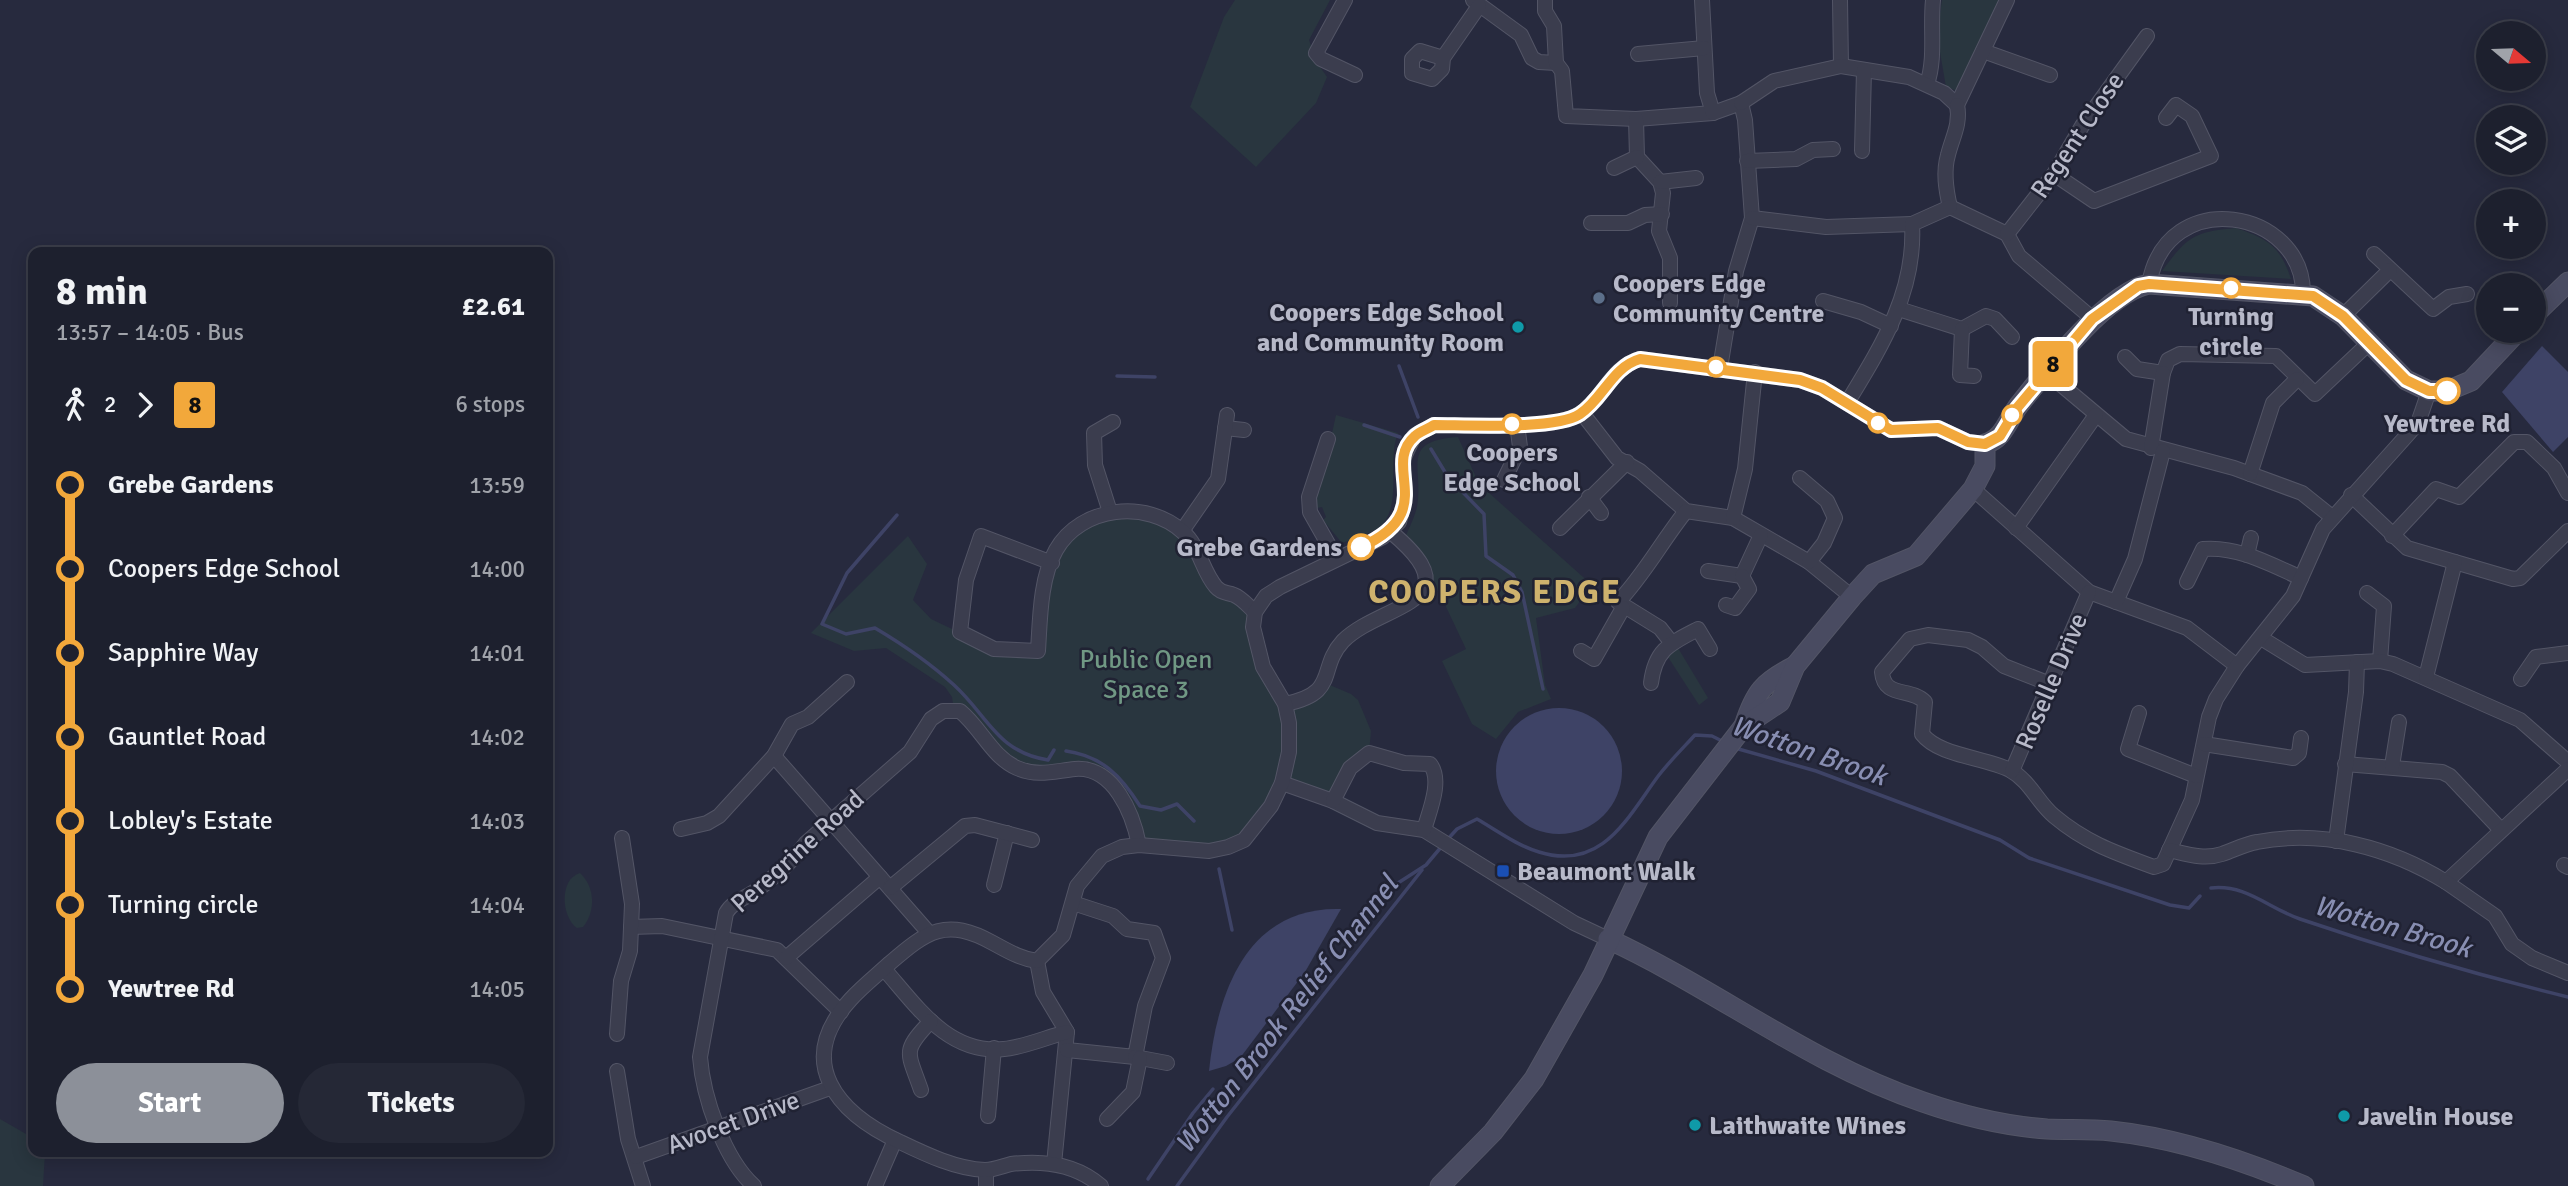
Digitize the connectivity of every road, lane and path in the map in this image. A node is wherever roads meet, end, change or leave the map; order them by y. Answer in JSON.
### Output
{"nodes":[{"id":1,"x":1345,"y":0,"type":"edge"},
{"id":2,"x":1702,"y":0,"type":"edge"},
{"id":3,"x":1840,"y":0,"type":"edge"},
{"id":4,"x":1933,"y":0,"type":"edge"},
{"id":5,"x":2007,"y":0,"type":"edge"},
{"id":6,"x":1476,"y":3,"type":"edge"},
{"id":7,"x":1545,"y":4,"type":"edge"},
{"id":8,"x":2147,"y":36,"type":"dead end"},
{"id":9,"x":1704,"y":48,"type":"junction"},
{"id":10,"x":1983,"y":51,"type":"junction"},
{"id":11,"x":1638,"y":54,"type":"dead end"},
{"id":12,"x":1443,"y":58,"type":"dead end"},
{"id":13,"x":1556,"y":63,"type":"junction"},
{"id":14,"x":1841,"y":66,"type":"junction"},
{"id":15,"x":1864,"y":70,"type":"junction"},
{"id":16,"x":1355,"y":75,"type":"dead end"},
{"id":17,"x":2050,"y":75,"type":"dead end"},
{"id":18,"x":1927,"y":84,"type":"junction"},
{"id":19,"x":1741,"y":103,"type":"junction"},
{"id":20,"x":1957,"y":105,"type":"junction"},
{"id":21,"x":1713,"y":113,"type":"junction"},
{"id":22,"x":2166,"y":118,"type":"dead end"},
{"id":23,"x":1636,"y":119,"type":"junction"},
{"id":24,"x":1833,"y":149,"type":"dead end"},
{"id":25,"x":1862,"y":151,"type":"dead end"},
{"id":26,"x":1637,"y":157,"type":"junction"},
{"id":27,"x":1747,"y":161,"type":"junction"},
{"id":28,"x":1614,"y":169,"type":"dead end"},
{"id":29,"x":2054,"y":174,"type":"junction"},
{"id":30,"x":1696,"y":178,"type":"dead end"},
{"id":31,"x":1660,"y":182,"type":"junction"},
{"id":32,"x":1950,"y":207,"type":"junction"},
{"id":33,"x":1662,"y":214,"type":"junction"},
{"id":34,"x":1752,"y":218,"type":"junction"},
{"id":35,"x":1591,"y":223,"type":"dead end"},
{"id":36,"x":1912,"y":224,"type":"junction"},
{"id":37,"x":2007,"y":234,"type":"junction"},
{"id":38,"x":2374,"y":254,"type":"dead end"},
{"id":39,"x":2390,"y":270,"type":"junction"},
{"id":40,"x":2568,"y":282,"type":"edge"},
{"id":41,"x":2149,"y":284,"type":"junction"},
{"id":42,"x":2303,"y":293,"type":"junction"},
{"id":43,"x":2466,"y":294,"type":"dead end"},
{"id":44,"x":1824,"y":301,"type":"dead end"},
{"id":45,"x":1670,"y":303,"type":"dead end"},
{"id":46,"x":2546,"y":303,"type":"edge"},
{"id":47,"x":1899,"y":309,"type":"junction"},
{"id":48,"x":2343,"y":316,"type":"junction"},
{"id":49,"x":2092,"y":319,"type":"junction"},
{"id":50,"x":1891,"y":326,"type":"junction"},
{"id":51,"x":1962,"y":329,"type":"junction"},
{"id":52,"x":2012,"y":337,"type":"dead end"},
{"id":53,"x":2369,"y":343,"type":"junction"},
{"id":54,"x":2507,"y":343,"type":"edge"},
{"id":55,"x":2125,"y":357,"type":"dead end"},
{"id":56,"x":1720,"y":368,"type":"junction"},
{"id":57,"x":1755,"y":372,"type":"junction"},
{"id":58,"x":2046,"y":372,"type":"junction"},
{"id":59,"x":2163,"y":373,"type":"junction"},
{"id":60,"x":1962,"y":377,"type":"dead end"},
{"id":61,"x":2297,"y":379,"type":"junction"},
{"id":62,"x":2429,"y":391,"type":"junction"},
{"id":63,"x":1847,"y":402,"type":"junction"},
{"id":64,"x":1581,"y":413,"type":"junction"},
{"id":65,"x":2096,"y":415,"type":"junction"},
{"id":66,"x":1114,"y":422,"type":"dead end"},
{"id":67,"x":1517,"y":424,"type":"junction"},
{"id":68,"x":1244,"y":430,"type":"dead end"},
{"id":69,"x":1328,"y":439,"type":"dead end"},
{"id":70,"x":1985,"y":444,"type":"junction"},
{"id":71,"x":2157,"y":449,"type":"junction"},
{"id":72,"x":1404,"y":457,"type":"dead end"},
{"id":73,"x":1627,"y":462,"type":"junction"},
{"id":74,"x":2250,"y":474,"type":"junction"},
{"id":75,"x":1800,"y":478,"type":"dead end"},
{"id":76,"x":1504,"y":480,"type":"dead end"},
{"id":77,"x":1973,"y":489,"type":"junction"},
{"id":78,"x":2568,"y":493,"type":"edge"},
{"id":79,"x":2351,"y":495,"type":"junction"},
{"id":80,"x":1589,"y":497,"type":"junction"},
{"id":81,"x":1405,"y":503,"type":"dead end"},
{"id":82,"x":1686,"y":511,"type":"junction"},
{"id":83,"x":1110,"y":512,"type":"junction"},
{"id":84,"x":1601,"y":513,"type":"dead end"},
{"id":85,"x":2332,"y":517,"type":"junction"},
{"id":86,"x":1733,"y":518,"type":"junction"},
{"id":87,"x":1560,"y":528,"type":"dead end"},
{"id":88,"x":2017,"y":528,"type":"junction"},
{"id":89,"x":1182,"y":531,"type":"junction"},
{"id":90,"x":2568,"y":531,"type":"edge"},
{"id":91,"x":1391,"y":532,"type":"junction"},
{"id":92,"x":1761,"y":535,"type":"junction"},
{"id":93,"x":2392,"y":536,"type":"junction"},
{"id":94,"x":2251,"y":538,"type":"dead end"},
{"id":95,"x":2247,"y":555,"type":"junction"},
{"id":96,"x":1336,"y":558,"type":"junction"},
{"id":97,"x":1809,"y":562,"type":"junction"},
{"id":98,"x":2455,"y":562,"type":"junction"},
{"id":99,"x":1052,"y":563,"type":"junction"},
{"id":100,"x":1742,"y":576,"type":"junction"},
{"id":101,"x":2301,"y":578,"type":"junction"},
{"id":102,"x":2187,"y":582,"type":"dead end"},
{"id":103,"x":1715,"y":589,"type":"dead end"},
{"id":104,"x":2090,"y":592,"type":"junction"},
{"id":105,"x":2367,"y":593,"type":"dead end"},
{"id":106,"x":1852,"y":597,"type":"junction"},
{"id":107,"x":2116,"y":603,"type":"junction"},
{"id":108,"x":1726,"y":605,"type":"dead end"},
{"id":109,"x":1623,"y":608,"type":"junction"},
{"id":110,"x":1255,"y":612,"type":"junction"},
{"id":111,"x":2262,"y":638,"type":"junction"},
{"id":112,"x":1671,"y":642,"type":"junction"},
{"id":113,"x":1710,"y":649,"type":"dead end"},
{"id":114,"x":1581,"y":651,"type":"dead end"},
{"id":115,"x":2568,"y":653,"type":"edge"},
{"id":116,"x":2380,"y":661,"type":"junction"},
{"id":117,"x":2357,"y":662,"type":"junction"},
{"id":118,"x":2237,"y":666,"type":"junction"},
{"id":119,"x":2426,"y":677,"type":"junction"},
{"id":120,"x":2521,"y":679,"type":"dead end"},
{"id":121,"x":847,"y":682,"type":"dead end"},
{"id":122,"x":1651,"y":684,"type":"dead end"},
{"id":123,"x":2050,"y":684,"type":"junction"},
{"id":124,"x":1285,"y":704,"type":"junction"},
{"id":125,"x":2139,"y":713,"type":"dead end"},
{"id":126,"x":2399,"y":722,"type":"dead end"},
{"id":127,"x":2301,"y":738,"type":"dead end"},
{"id":128,"x":2204,"y":744,"type":"junction"},
{"id":129,"x":774,"y":756,"type":"junction"},
{"id":130,"x":2568,"y":762,"type":"edge"},
{"id":131,"x":2345,"y":764,"type":"junction"},
{"id":132,"x":2392,"y":766,"type":"junction"},
{"id":133,"x":2568,"y":769,"type":"edge"},
{"id":134,"x":2012,"y":771,"type":"junction"},
{"id":135,"x":2196,"y":776,"type":"junction"},
{"id":136,"x":1282,"y":783,"type":"junction"},
{"id":137,"x":1334,"y":801,"type":"junction"},
{"id":138,"x":832,"y":820,"type":"junction"},
{"id":139,"x":681,"y":829,"type":"dead end"},
{"id":140,"x":2501,"y":830,"type":"junction"},
{"id":141,"x":1428,"y":832,"type":"junction"},
{"id":142,"x":1006,"y":833,"type":"junction"},
{"id":143,"x":622,"y":838,"type":"dead end"},
{"id":144,"x":1032,"y":840,"type":"dead end"},
{"id":145,"x":2336,"y":841,"type":"junction"},
{"id":146,"x":1139,"y":845,"type":"junction"},
{"id":147,"x":2169,"y":850,"type":"junction"},
{"id":148,"x":2446,"y":882,"type":"junction"},
{"id":149,"x":885,"y":883,"type":"junction"},
{"id":150,"x":994,"y":885,"type":"dead end"},
{"id":151,"x":1073,"y":903,"type":"junction"},
{"id":152,"x":631,"y":926,"type":"junction"},
{"id":153,"x":929,"y":933,"type":"junction"},
{"id":154,"x":721,"y":937,"type":"junction"},
{"id":155,"x":1608,"y":939,"type":"junction"},
{"id":156,"x":786,"y":958,"type":"junction"},
{"id":157,"x":1037,"y":961,"type":"junction"},
{"id":158,"x":884,"y":969,"type":"junction"},
{"id":159,"x":2568,"y":972,"type":"edge"},
{"id":160,"x":841,"y":1012,"type":"junction"},
{"id":161,"x":931,"y":1021,"type":"junction"},
{"id":162,"x":1067,"y":1032,"type":"junction"},
{"id":163,"x":618,"y":1034,"type":"dead end"},
{"id":164,"x":994,"y":1048,"type":"junction"},
{"id":165,"x":1067,"y":1050,"type":"junction"},
{"id":166,"x":1138,"y":1058,"type":"junction"},
{"id":167,"x":1167,"y":1063,"type":"dead end"},
{"id":168,"x":617,"y":1071,"type":"dead end"},
{"id":169,"x":830,"y":1088,"type":"junction"},
{"id":170,"x":921,"y":1090,"type":"dead end"},
{"id":171,"x":988,"y":1116,"type":"dead end"},
{"id":172,"x":1107,"y":1119,"type":"dead end"},
{"id":173,"x":719,"y":1126,"type":"junction"},
{"id":174,"x":895,"y":1140,"type":"junction"},
{"id":175,"x":636,"y":1157,"type":"junction"},
{"id":176,"x":1054,"y":1164,"type":"junction"},
{"id":177,"x":986,"y":1170,"type":"junction"},
{"id":178,"x":643,"y":1186,"type":"edge"},
{"id":179,"x":754,"y":1186,"type":"edge"},
{"id":180,"x":875,"y":1186,"type":"edge"},
{"id":181,"x":986,"y":1186,"type":"edge"},
{"id":182,"x":1101,"y":1186,"type":"edge"},
{"id":183,"x":1440,"y":1186,"type":"edge"},
{"id":184,"x":2304,"y":1186,"type":"edge"}],
"edges":[{"from":1,"to":16,"type":"street"},
{"from":2,"to":9,"type":"street"},
{"from":3,"to":14,"type":"street"},
{"from":4,"to":18,"type":"street"},
{"from":5,"to":10,"type":"street"},
{"from":6,"to":12,"type":"street"},
{"from":6,"to":13,"type":"street"},
{"from":7,"to":13,"type":"street"},
{"from":8,"to":29,"type":"street","name":"Regent Close"},
{"from":9,"to":11,"type":"street"},
{"from":9,"to":21,"type":"street"},
{"from":10,"to":17,"type":"street"},
{"from":10,"to":20,"type":"street"},
{"from":13,"to":23,"type":"street"},
{"from":14,"to":15,"type":"street"},
{"from":14,"to":19,"type":"street"},
{"from":15,"to":18,"type":"street"},
{"from":15,"to":25,"type":"street"},
{"from":18,"to":20,"type":"street"},
{"from":19,"to":21,"type":"street"},
{"from":19,"to":27,"type":"street"},
{"from":20,"to":32,"type":"street"},
{"from":21,"to":23,"type":"street"},
{"from":22,"to":29,"type":"street"},
{"from":23,"to":26,"type":"street"},
{"from":24,"to":27,"type":"street"},
{"from":26,"to":28,"type":"street"},
{"from":26,"to":31,"type":"street"},
{"from":27,"to":34,"type":"street"},
{"from":29,"to":37,"type":"street","name":"Regent Close"},
{"from":30,"to":31,"type":"street"},
{"from":31,"to":33,"type":"street"},
{"from":32,"to":36,"type":"street"},
{"from":32,"to":37,"type":"street"},
{"from":33,"to":35,"type":"street"},
{"from":33,"to":45,"type":"street"},
{"from":34,"to":36,"type":"street"},
{"from":34,"to":56,"type":"street"},
{"from":36,"to":47,"type":"street"},
{"from":37,"to":49,"type":"street"},
{"from":38,"to":39,"type":"street"},
{"from":39,"to":43,"type":"street"},
{"from":39,"to":48,"type":"street"},
{"from":40,"to":46,"type":"street"},
{"from":41,"to":42,"type":"street"},
{"from":41,"to":42,"type":"street"},
{"from":41,"to":49,"type":"street"},
{"from":42,"to":48,"type":"street"},
{"from":44,"to":50,"type":"street"},
{"from":47,"to":50,"type":"street"},
{"from":47,"to":51,"type":"street"},
{"from":48,"to":53,"type":"street"},
{"from":49,"to":58,"type":"street"},
{"from":50,"to":63,"type":"street"},
{"from":51,"to":52,"type":"street"},
{"from":51,"to":60,"type":"street"},
{"from":53,"to":61,"type":"street"},
{"from":53,"to":62,"type":"street"},
{"from":54,"to":62,"type":"street"},
{"from":55,"to":59,"type":"street"},
{"from":56,"to":57,"type":"street"},
{"from":56,"to":64,"type":"street"},
{"from":57,"to":63,"type":"street"},
{"from":57,"to":86,"type":"street"},
{"from":58,"to":65,"type":"street"},
{"from":58,"to":70,"type":"street"},
{"from":59,"to":61,"type":"street"},
{"from":59,"to":71,"type":"street"},
{"from":61,"to":74,"type":"street"},
{"from":62,"to":79,"type":"street"},
{"from":63,"to":70,"type":"street"},
{"from":64,"to":67,"type":"street"},
{"from":64,"to":73,"type":"street"},
{"from":65,"to":71,"type":"street"},
{"from":65,"to":88,"type":"street"},
{"from":66,"to":83,"type":"street"},
{"from":67,"to":72,"type":"street"},
{"from":67,"to":76,"type":"street"},
{"from":68,"to":89,"type":"street"},
{"from":69,"to":96,"type":"street"},
{"from":70,"to":77,"type":"street"},
{"from":71,"to":74,"type":"street"},
{"from":71,"to":107,"type":"street"},
{"from":73,"to":80,"type":"street"},
{"from":73,"to":82,"type":"street"},
{"from":74,"to":85,"type":"street"},
{"from":75,"to":97,"type":"street"},
{"from":77,"to":88,"type":"street"},
{"from":77,"to":106,"type":"street"},
{"from":78,"to":93,"type":"street"},
{"from":79,"to":85,"type":"street"},
{"from":79,"to":93,"type":"street"},
{"from":80,"to":84,"type":"street"},
{"from":80,"to":87,"type":"street"},
{"from":81,"to":91,"type":"street"},
{"from":82,"to":86,"type":"street"},
{"from":82,"to":109,"type":"street"},
{"from":83,"to":89,"type":"street"},
{"from":83,"to":99,"type":"street"},
{"from":85,"to":101,"type":"street"},
{"from":86,"to":92,"type":"street"},
{"from":88,"to":104,"type":"street"},
{"from":89,"to":110,"type":"street"},
{"from":90,"to":98,"type":"street"},
{"from":91,"to":96,"type":"street"},
{"from":91,"to":124,"type":"street"},
{"from":92,"to":97,"type":"street"},
{"from":92,"to":100,"type":"street"},
{"from":93,"to":98,"type":"street"},
{"from":94,"to":95,"type":"street"},
{"from":95,"to":101,"type":"street"},
{"from":95,"to":102,"type":"street"},
{"from":96,"to":110,"type":"street"},
{"from":97,"to":106,"type":"street"},
{"from":98,"to":119,"type":"street"},
{"from":99,"to":99,"type":"street"},
{"from":100,"to":103,"type":"street"},
{"from":100,"to":108,"type":"street"},
{"from":101,"to":111,"type":"street"},
{"from":104,"to":107,"type":"street"},
{"from":104,"to":123,"type":"street","name":"Roselle Drive"},
{"from":105,"to":116,"type":"street"},
{"from":106,"to":155,"type":"street"},
{"from":107,"to":118,"type":"street"},
{"from":109,"to":112,"type":"street"},
{"from":109,"to":114,"type":"street"},
{"from":110,"to":124,"type":"street"},
{"from":111,"to":117,"type":"street"},
{"from":111,"to":118,"type":"street"},
{"from":112,"to":113,"type":"street"},
{"from":112,"to":122,"type":"street"},
{"from":115,"to":120,"type":"street"},
{"from":116,"to":117,"type":"street"},
{"from":116,"to":119,"type":"street"},
{"from":117,"to":131,"type":"street"},
{"from":118,"to":128,"type":"street"},
{"from":119,"to":130,"type":"street"},
{"from":121,"to":129,"type":"street"},
{"from":123,"to":134,"type":"street","name":"Roselle Drive"},
{"from":123,"to":134,"type":"street"},
{"from":124,"to":136,"type":"street"},
{"from":125,"to":135,"type":"street"},
{"from":126,"to":132,"type":"street"},
{"from":127,"to":128,"type":"street"},
{"from":128,"to":135,"type":"street"},
{"from":129,"to":138,"type":"street"},
{"from":129,"to":139,"type":"street"},
{"from":131,"to":132,"type":"street"},
{"from":131,"to":145,"type":"street"},
{"from":132,"to":140,"type":"street"},
{"from":133,"to":140,"type":"street"},
{"from":134,"to":147,"type":"street"},
{"from":135,"to":147,"type":"street"},
{"from":136,"to":137,"type":"street"},
{"from":136,"to":146,"type":"street"},
{"from":137,"to":141,"type":"street"},
{"from":137,"to":141,"type":"street"},
{"from":138,"to":146,"type":"street","name":"Peregrine Road"},
{"from":138,"to":149,"type":"street"},
{"from":138,"to":154,"type":"street","name":"Peregrine Road"},
{"from":140,"to":148,"type":"street"},
{"from":141,"to":155,"type":"street"},
{"from":142,"to":144,"type":"street"},
{"from":142,"to":149,"type":"street"},
{"from":142,"to":150,"type":"street"},
{"from":143,"to":152,"type":"street"},
{"from":145,"to":147,"type":"street"},
{"from":145,"to":148,"type":"street"},
{"from":146,"to":151,"type":"street"},
{"from":148,"to":159,"type":"street"},
{"from":149,"to":153,"type":"street"},
{"from":149,"to":156,"type":"street"},
{"from":151,"to":157,"type":"street"},
{"from":151,"to":166,"type":"street"},
{"from":152,"to":154,"type":"street"},
{"from":152,"to":163,"type":"street"},
{"from":153,"to":157,"type":"street"},
{"from":153,"to":158,"type":"street"},
{"from":154,"to":156,"type":"street"},
{"from":154,"to":173,"type":"street","name":"Peregrine Road"},
{"from":155,"to":183,"type":"street"},
{"from":155,"to":184,"type":"street"},
{"from":156,"to":160,"type":"street"},
{"from":157,"to":162,"type":"street"},
{"from":158,"to":160,"type":"street"},
{"from":158,"to":161,"type":"street"},
{"from":160,"to":169,"type":"street"},
{"from":161,"to":164,"type":"street"},
{"from":161,"to":170,"type":"street"},
{"from":162,"to":164,"type":"street"},
{"from":162,"to":165,"type":"street"},
{"from":164,"to":171,"type":"street"},
{"from":165,"to":166,"type":"street"},
{"from":165,"to":176,"type":"street"},
{"from":166,"to":167,"type":"street"},
{"from":166,"to":172,"type":"street"},
{"from":168,"to":175,"type":"street"},
{"from":169,"to":173,"type":"street","name":"Avocet Drive"},
{"from":169,"to":174,"type":"street"},
{"from":173,"to":175,"type":"street","name":"Avocet Drive"},
{"from":173,"to":179,"type":"street","name":"Peregrine Road"},
{"from":174,"to":177,"type":"street"},
{"from":174,"to":180,"type":"street"},
{"from":175,"to":178,"type":"street"},
{"from":176,"to":177,"type":"street"},
{"from":176,"to":182,"type":"street"},
{"from":177,"to":181,"type":"street"}]}
